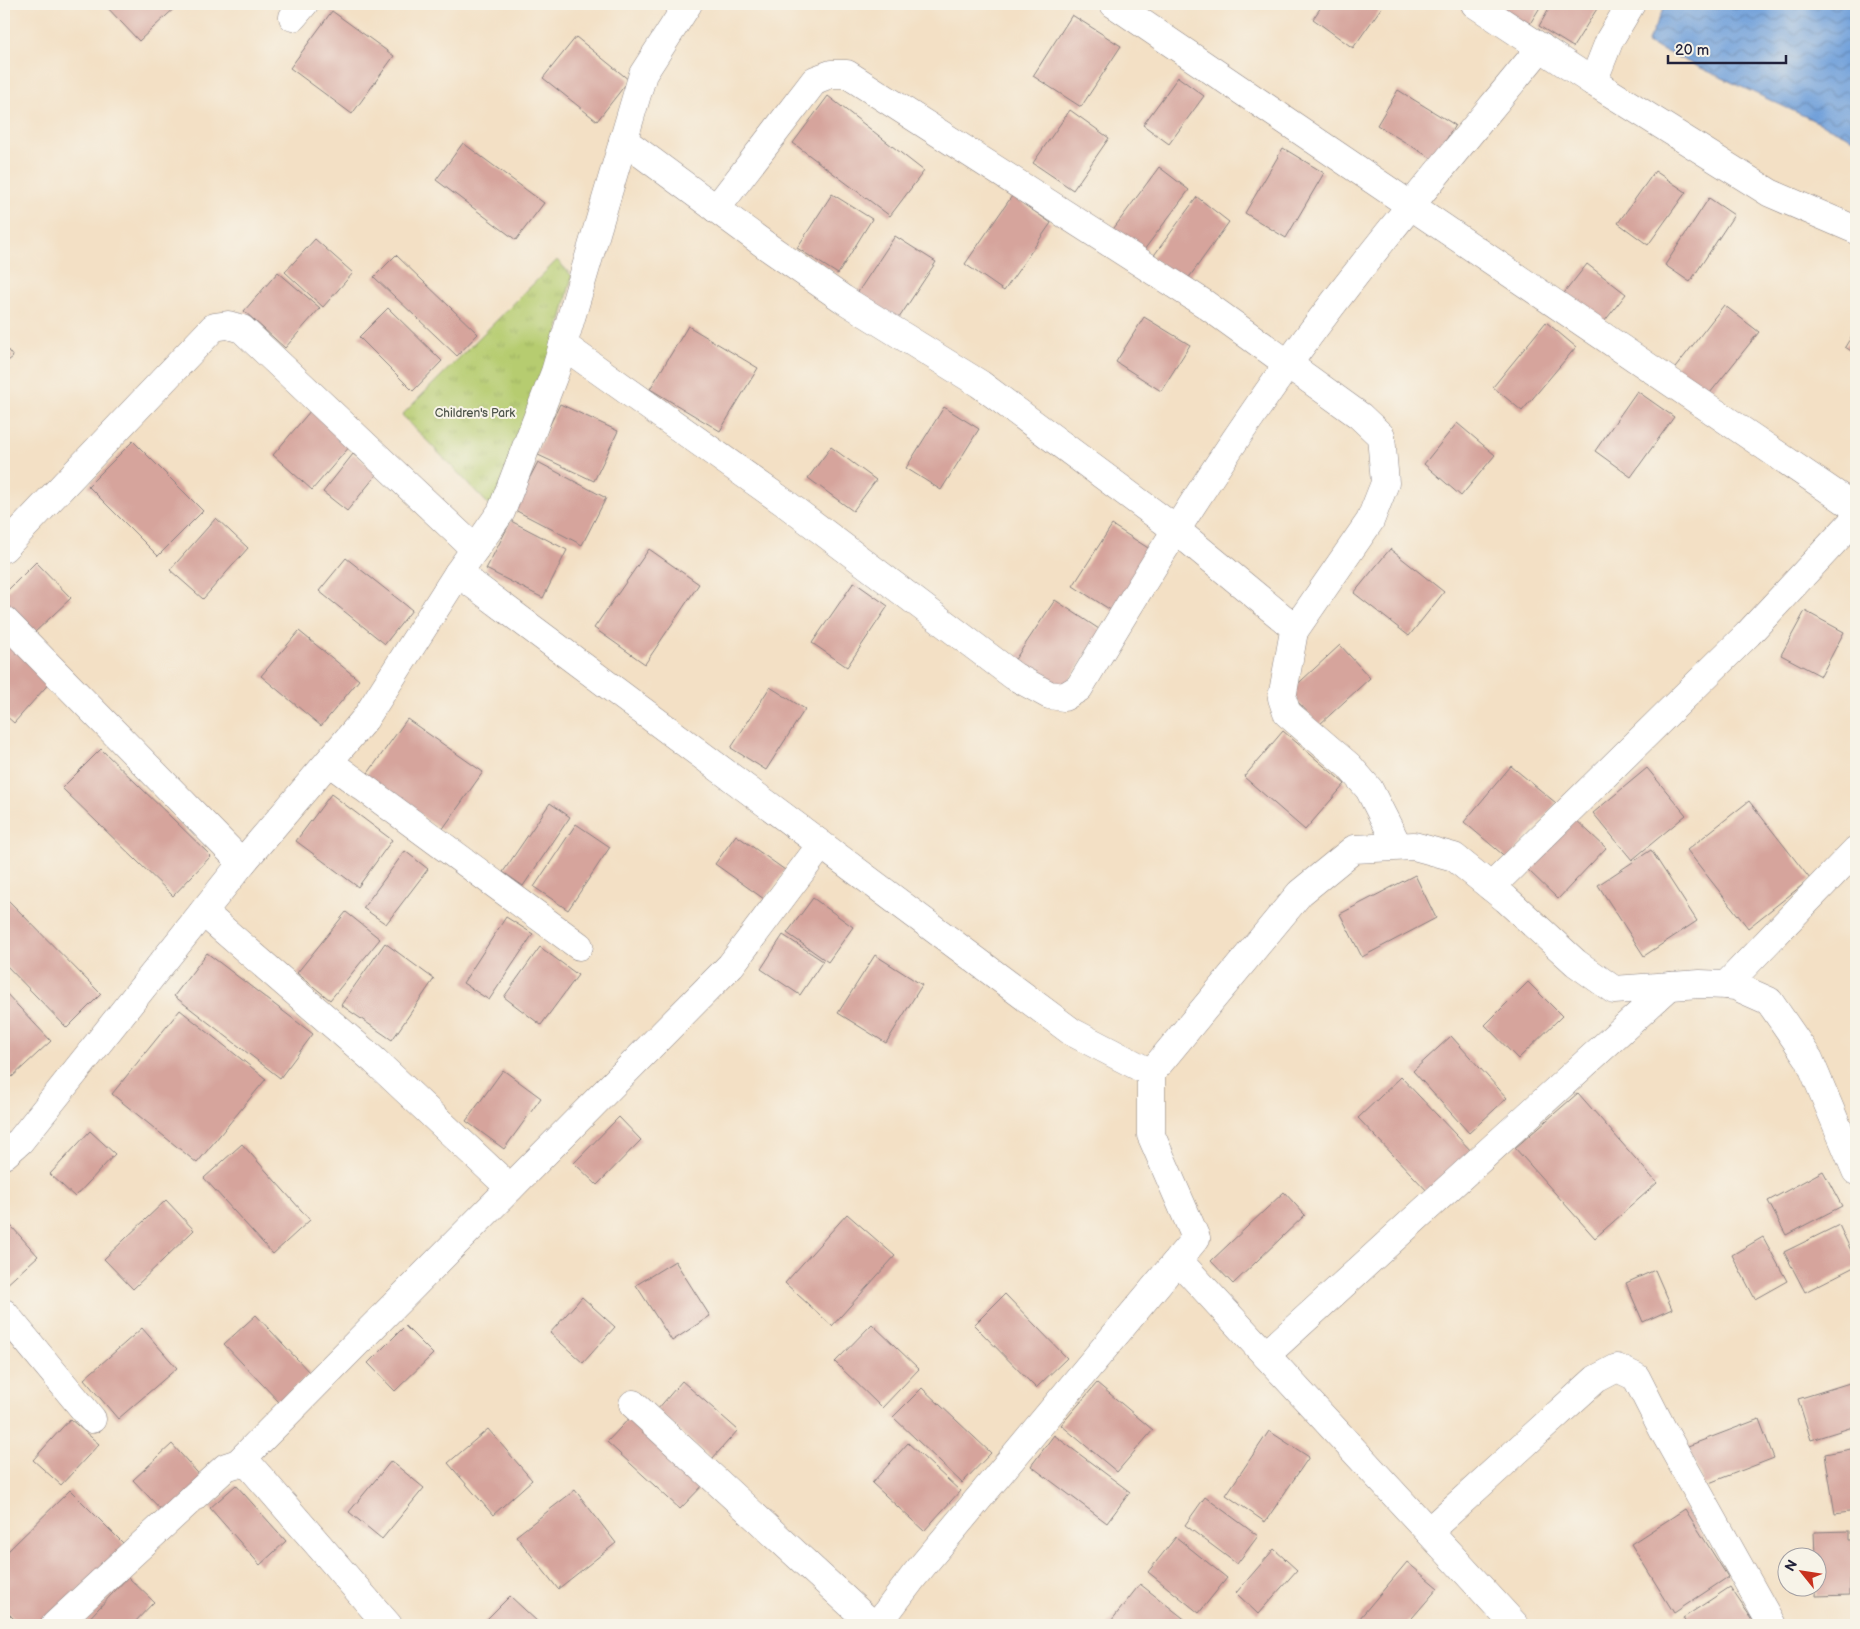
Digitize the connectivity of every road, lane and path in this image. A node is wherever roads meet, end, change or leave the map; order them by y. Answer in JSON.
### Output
{"nodes":[{"id":1,"x":688,"y":4,"type":"edge"},
{"id":2,"x":1114,"y":4,"type":"edge"},
{"id":3,"x":1475,"y":4,"type":"edge"},
{"id":4,"x":1631,"y":4,"type":"edge"},
{"id":5,"x":1541,"y":47,"type":"junction"},
{"id":6,"x":1593,"y":82,"type":"junction"},
{"id":7,"x":623,"y":140,"type":"junction"},
{"id":8,"x":1411,"y":206,"type":"junction"},
{"id":9,"x":716,"y":209,"type":"junction"},
{"id":10,"x":1856,"y":230,"type":"edge"},
{"id":11,"x":563,"y":345,"type":"junction"},
{"id":12,"x":1288,"y":364,"type":"junction"},
{"id":13,"x":1856,"y":508,"type":"edge"},
{"id":14,"x":1856,"y":518,"type":"edge"},
{"id":15,"x":1175,"y":529,"type":"junction"},
{"id":16,"x":4,"y":548,"type":"edge"},
{"id":17,"x":475,"y":549,"type":"junction"},
{"id":18,"x":458,"y":573,"type":"junction"},
{"id":19,"x":4,"y":620,"type":"edge"},
{"id":20,"x":1294,"y":631,"type":"junction"},
{"id":21,"x":329,"y":762,"type":"junction"},
{"id":22,"x":821,"y":845,"type":"junction"},
{"id":23,"x":1398,"y":846,"type":"junction"},
{"id":24,"x":1856,"y":850,"type":"edge"},
{"id":25,"x":242,"y":863,"type":"junction"},
{"id":26,"x":1491,"y":887,"type":"junction"},
{"id":27,"x":203,"y":912,"type":"junction"},
{"id":28,"x":579,"y":946,"type":"dead end"},
{"id":29,"x":1726,"y":985,"type":"junction"},
{"id":30,"x":1670,"y":986,"type":"junction"},
{"id":31,"x":1151,"y":1073,"type":"junction"},
{"id":32,"x":4,"y":1155,"type":"edge"},
{"id":33,"x":1856,"y":1171,"type":"edge"},
{"id":34,"x":510,"y":1188,"type":"junction"},
{"id":35,"x":1178,"y":1260,"type":"junction"},
{"id":36,"x":4,"y":1313,"type":"edge"},
{"id":37,"x":1266,"y":1355,"type":"junction"},
{"id":38,"x":633,"y":1404,"type":"dead end"},
{"id":39,"x":92,"y":1419,"type":"dead end"},
{"id":40,"x":238,"y":1463,"type":"junction"},
{"id":41,"x":1429,"y":1531,"type":"junction"},
{"id":42,"x":56,"y":1625,"type":"edge"},
{"id":43,"x":388,"y":1625,"type":"edge"},
{"id":44,"x":875,"y":1625,"type":"edge"},
{"id":45,"x":1515,"y":1625,"type":"edge"},
{"id":46,"x":1772,"y":1625,"type":"edge"}],
"edges":[{"from":1,"to":7,"type":"street"},
{"from":2,"to":8,"type":"street"},
{"from":3,"to":5,"type":"street"},
{"from":4,"to":6,"type":"street"},
{"from":5,"to":6,"type":"street"},
{"from":5,"to":8,"type":"street"},
{"from":6,"to":10,"type":"street"},
{"from":7,"to":9,"type":"street"},
{"from":7,"to":11,"type":"street"},
{"from":8,"to":12,"type":"street"},
{"from":8,"to":13,"type":"street"},
{"from":9,"to":12,"type":"street"},
{"from":9,"to":15,"type":"street"},
{"from":11,"to":15,"type":"street"},
{"from":11,"to":17,"type":"street"},
{"from":12,"to":15,"type":"street"},
{"from":12,"to":20,"type":"street"},
{"from":14,"to":26,"type":"street"},
{"from":15,"to":20,"type":"street"},
{"from":16,"to":17,"type":"street"},
{"from":17,"to":18,"type":"street"},
{"from":18,"to":21,"type":"street"},
{"from":18,"to":22,"type":"street"},
{"from":19,"to":25,"type":"street"},
{"from":20,"to":23,"type":"street"},
{"from":21,"to":25,"type":"street"},
{"from":21,"to":28,"type":"street"},
{"from":22,"to":31,"type":"street"},
{"from":22,"to":34,"type":"street"},
{"from":23,"to":26,"type":"street"},
{"from":23,"to":31,"type":"street"},
{"from":24,"to":29,"type":"street"},
{"from":25,"to":27,"type":"street"},
{"from":26,"to":30,"type":"street"},
{"from":27,"to":32,"type":"street"},
{"from":27,"to":34,"type":"street"},
{"from":29,"to":30,"type":"street"},
{"from":29,"to":33,"type":"street"},
{"from":30,"to":37,"type":"street"},
{"from":31,"to":35,"type":"street"},
{"from":34,"to":40,"type":"street"},
{"from":35,"to":37,"type":"street"},
{"from":35,"to":44,"type":"street"},
{"from":36,"to":39,"type":"street"},
{"from":37,"to":41,"type":"street"},
{"from":38,"to":44,"type":"street"},
{"from":40,"to":42,"type":"street"},
{"from":40,"to":43,"type":"street"},
{"from":41,"to":45,"type":"street"},
{"from":41,"to":46,"type":"street"}]}
